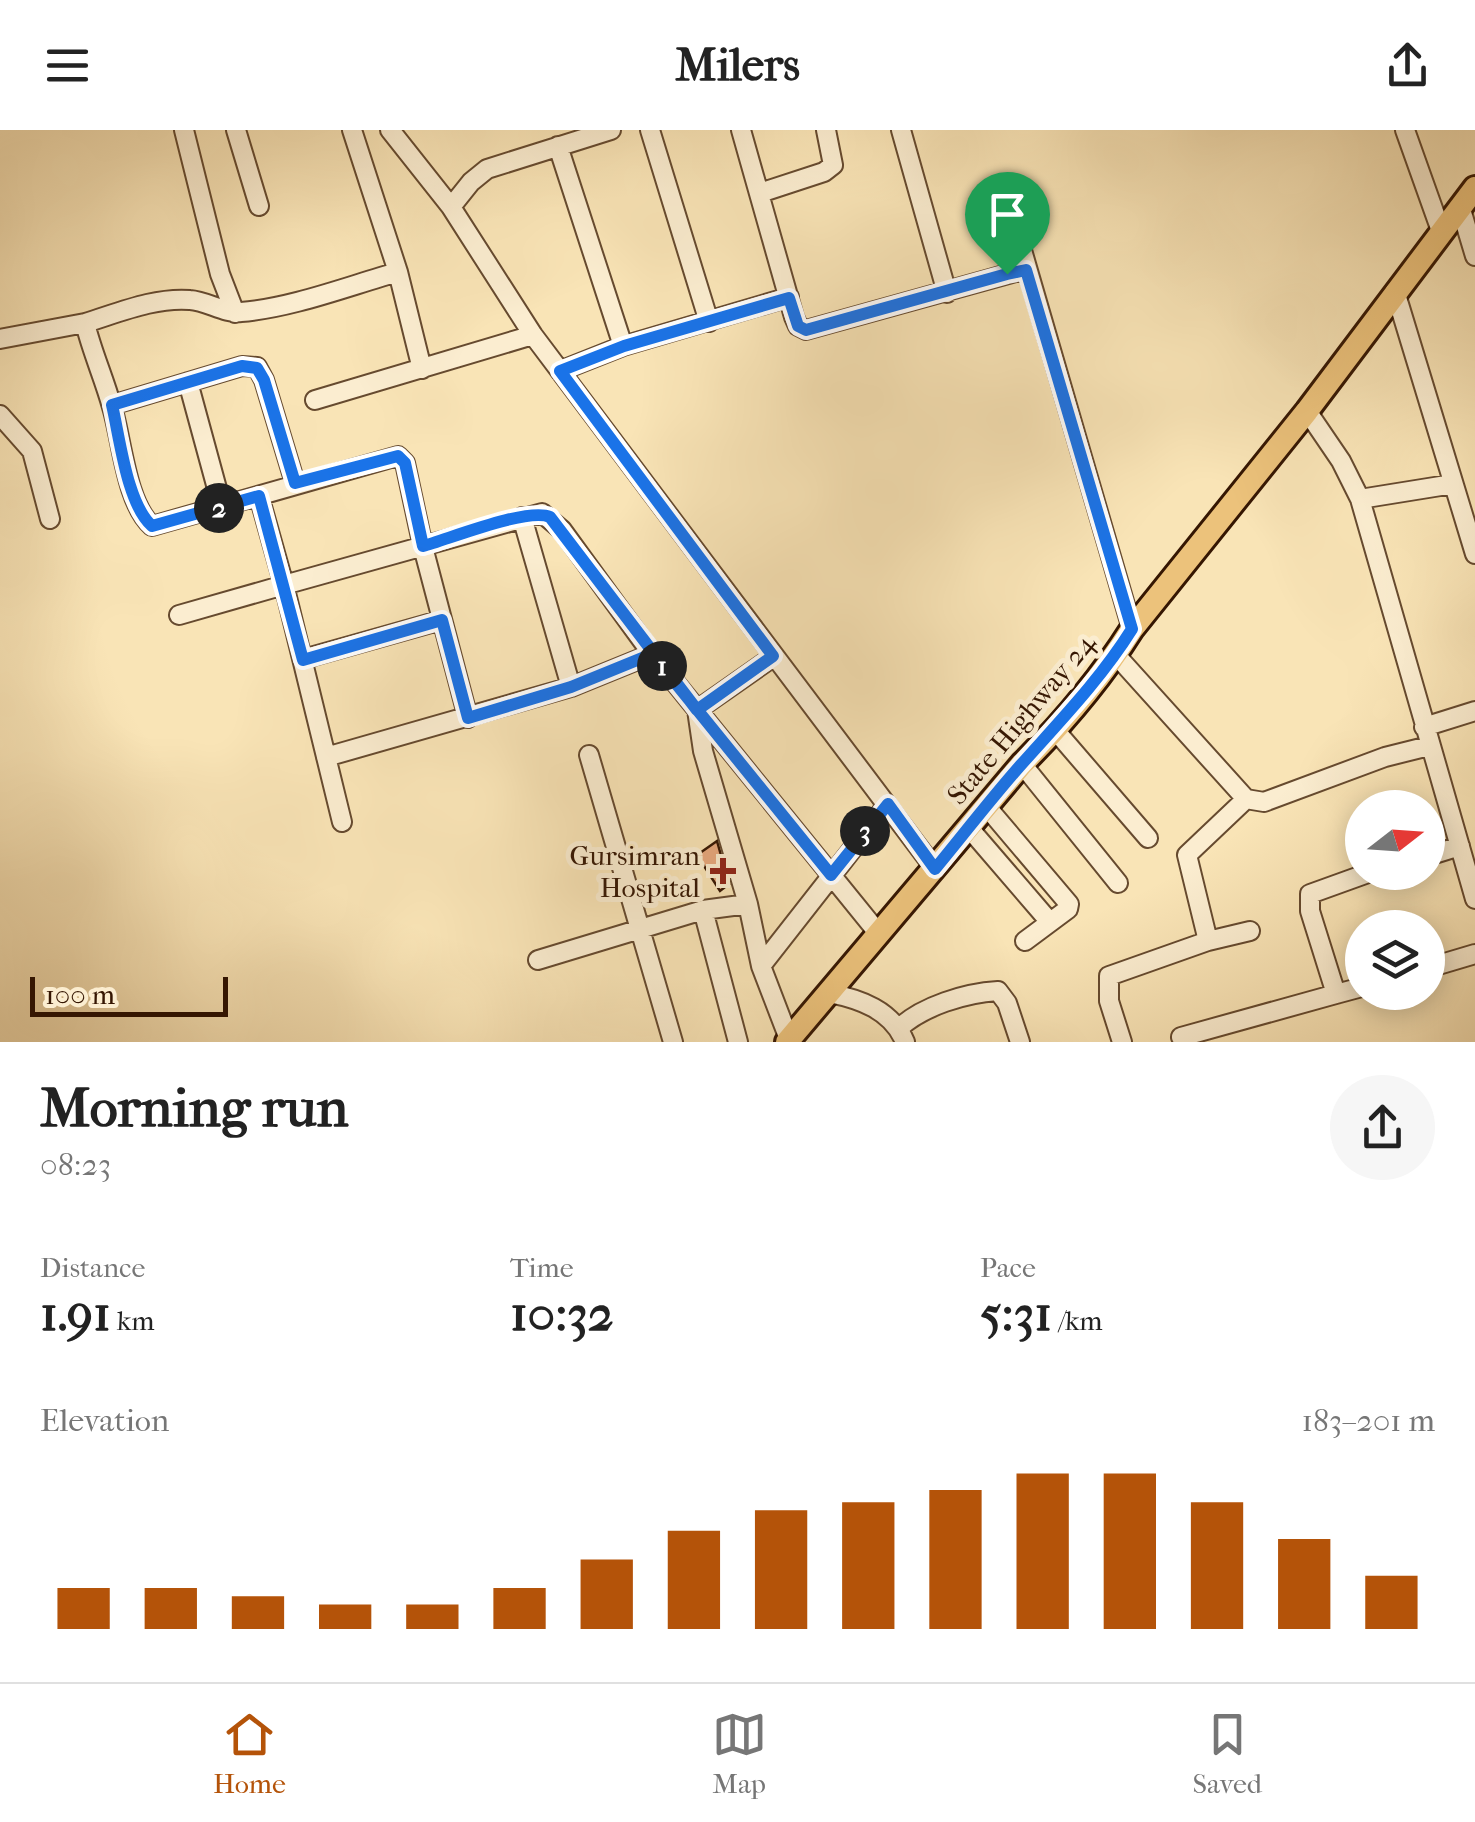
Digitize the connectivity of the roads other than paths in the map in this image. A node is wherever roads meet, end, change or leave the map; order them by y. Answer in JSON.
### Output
{"nodes":[{"id":1,"x":185,"y":130,"type":"edge"},
{"id":2,"x":236,"y":130,"type":"edge"},
{"id":3,"x":352,"y":130,"type":"edge"},
{"id":4,"x":390,"y":130,"type":"edge"},
{"id":5,"x":610,"y":130,"type":"edge"},
{"id":6,"x":650,"y":130,"type":"edge"},
{"id":7,"x":741,"y":130,"type":"edge"},
{"id":8,"x":826,"y":130,"type":"edge"},
{"id":9,"x":901,"y":130,"type":"edge"},
{"id":10,"x":1405,"y":130,"type":"edge"},
{"id":11,"x":558,"y":146,"type":"junction"},
{"id":12,"x":760,"y":192,"type":"junction"},
{"id":13,"x":1468,"y":197,"type":"edge"},
{"id":14,"x":1008,"y":202,"type":"dead end"},
{"id":15,"x":260,"y":206,"type":"dead end"},
{"id":16,"x":450,"y":207,"type":"junction"},
{"id":17,"x":1442,"y":231,"type":"junction"},
{"id":18,"x":1475,"y":256,"type":"edge"},
{"id":19,"x":1026,"y":270,"type":"junction"},
{"id":20,"x":398,"y":272,"type":"junction"},
{"id":21,"x":1396,"y":292,"type":"junction"},
{"id":22,"x":947,"y":293,"type":"junction"},
{"id":23,"x":789,"y":298,"type":"junction"},
{"id":24,"x":235,"y":313,"type":"junction"},
{"id":25,"x":708,"y":322,"type":"junction"},
{"id":26,"x":85,"y":323,"type":"junction"},
{"id":27,"x":533,"y":335,"type":"junction"},
{"id":28,"x":0,"y":339,"type":"edge"},
{"id":29,"x":624,"y":346,"type":"junction"},
{"id":30,"x":422,"y":369,"type":"junction"},
{"id":31,"x":560,"y":371,"type":"junction"},
{"id":32,"x":188,"y":382,"type":"junction"},
{"id":33,"x":315,"y":400,"type":"dead end"},
{"id":34,"x":112,"y":405,"type":"junction"},
{"id":35,"x":1307,"y":412,"type":"junction"},
{"id":36,"x":0,"y":416,"type":"edge"},
{"id":37,"x":295,"y":483,"type":"junction"},
{"id":38,"x":1453,"y":484,"type":"junction"},
{"id":39,"x":259,"y":496,"type":"junction"},
{"id":40,"x":1360,"y":499,"type":"junction"},
{"id":41,"x":222,"y":507,"type":"junction"},
{"id":42,"x":522,"y":517,"type":"junction"},
{"id":43,"x":50,"y":519,"type":"dead end"},
{"id":44,"x":423,"y":546,"type":"junction"},
{"id":45,"x":1475,"y":554,"type":"edge"},
{"id":46,"x":284,"y":585,"type":"junction"},
{"id":47,"x":178,"y":615,"type":"dead end"},
{"id":48,"x":442,"y":620,"type":"junction"},
{"id":49,"x":1132,"y":629,"type":"junction"},
{"id":50,"x":652,"y":654,"type":"junction"},
{"id":51,"x":1116,"y":654,"type":"junction"},
{"id":52,"x":773,"y":656,"type":"junction"},
{"id":53,"x":303,"y":660,"type":"junction"},
{"id":54,"x":571,"y":687,"type":"junction"},
{"id":55,"x":697,"y":710,"type":"junction"},
{"id":56,"x":1475,"y":710,"type":"edge"},
{"id":57,"x":468,"y":718,"type":"junction"},
{"id":58,"x":1424,"y":727,"type":"junction"},
{"id":59,"x":1055,"y":730,"type":"junction"},
{"id":60,"x":1429,"y":746,"type":"junction"},
{"id":61,"x":589,"y":755,"type":"dead end"},
{"id":62,"x":326,"y":758,"type":"junction"},
{"id":63,"x":1022,"y":764,"type":"junction"},
{"id":64,"x":1246,"y":799,"type":"junction"},
{"id":65,"x":888,"y":804,"type":"junction"},
{"id":66,"x":986,"y":806,"type":"junction"},
{"id":67,"x":342,"y":822,"type":"dead end"},
{"id":68,"x":969,"y":828,"type":"junction"},
{"id":69,"x":1148,"y":838,"type":"dead end"},
{"id":70,"x":1460,"y":846,"type":"junction"},
{"id":71,"x":1445,"y":851,"type":"edge"},
{"id":72,"x":935,"y":869,"type":"junction"},
{"id":73,"x":831,"y":875,"type":"junction"},
{"id":74,"x":1345,"y":882,"type":"edge"},
{"id":75,"x":1118,"y":883,"type":"dead end"},
{"id":76,"x":1475,"y":899,"type":"edge"},
{"id":77,"x":748,"y":904,"type":"junction"},
{"id":78,"x":703,"y":910,"type":"junction"},
{"id":79,"x":1049,"y":922,"type":"junction"},
{"id":80,"x":641,"y":927,"type":"junction"},
{"id":81,"x":1250,"y":931,"type":"dead end"},
{"id":82,"x":879,"y":934,"type":"junction"},
{"id":83,"x":1026,"y":941,"type":"dead end"},
{"id":84,"x":1208,"y":941,"type":"junction"},
{"id":85,"x":1475,"y":954,"type":"edge"},
{"id":86,"x":538,"y":960,"type":"dead end"},
{"id":87,"x":1445,"y":963,"type":"edge"},
{"id":88,"x":761,"y":966,"type":"junction"},
{"id":89,"x":1345,"y":992,"type":"edge"},
{"id":90,"x":828,"y":993,"type":"junction"},
{"id":91,"x":1336,"y":994,"type":"junction"},
{"id":92,"x":1234,"y":1021,"type":"junction"},
{"id":93,"x":902,"y":1035,"type":"edge"},
{"id":94,"x":1181,"y":1036,"type":"dead end"},
{"id":95,"x":788,"y":1040,"type":"edge"},
{"id":96,"x":673,"y":1042,"type":"edge"},
{"id":97,"x":738,"y":1042,"type":"edge"},
{"id":98,"x":1020,"y":1042,"type":"edge"},
{"id":99,"x":1122,"y":1042,"type":"edge"},
{"id":100,"x":1240,"y":1042,"type":"edge"}],
"edges":[{"from":1,"to":24,"type":"street"},
{"from":2,"to":15,"type":"street"},
{"from":3,"to":20,"type":"street"},
{"from":4,"to":16,"type":"street"},
{"from":5,"to":11,"type":"street"},
{"from":6,"to":25,"type":"street"},
{"from":7,"to":12,"type":"street"},
{"from":8,"to":12,"type":"street"},
{"from":9,"to":22,"type":"street"},
{"from":10,"to":17,"type":"street"},
{"from":11,"to":16,"type":"street"},
{"from":11,"to":29,"type":"street"},
{"from":12,"to":23,"type":"street"},
{"from":13,"to":17,"type":"main road","name":"State Highway 24"},
{"from":13,"to":18,"type":"street"},
{"from":14,"to":19,"type":"street"},
{"from":16,"to":27,"type":"street"},
{"from":17,"to":21,"type":"main road","name":"State Highway 24"},
{"from":19,"to":22,"type":"street"},
{"from":19,"to":49,"type":"street"},
{"from":20,"to":24,"type":"street"},
{"from":20,"to":30,"type":"street"},
{"from":21,"to":35,"type":"main road","name":"State Highway 24"},
{"from":21,"to":38,"type":"street"},
{"from":22,"to":23,"type":"street"},
{"from":23,"to":25,"type":"street"},
{"from":24,"to":26,"type":"street"},
{"from":25,"to":29,"type":"street"},
{"from":26,"to":28,"type":"street"},
{"from":26,"to":34,"type":"street"},
{"from":27,"to":30,"type":"street"},
{"from":27,"to":31,"type":"street"},
{"from":29,"to":31,"type":"street"},
{"from":30,"to":33,"type":"street"},
{"from":31,"to":52,"type":"street"},
{"from":32,"to":34,"type":"street"},
{"from":32,"to":37,"type":"street"},
{"from":32,"to":41,"type":"street"},
{"from":34,"to":41,"type":"street"},
{"from":35,"to":40,"type":"street"},
{"from":35,"to":49,"type":"main road","name":"State Highway 24"},
{"from":36,"to":43,"type":"street"},
{"from":37,"to":39,"type":"street"},
{"from":37,"to":44,"type":"street"},
{"from":38,"to":40,"type":"street"},
{"from":38,"to":45,"type":"street"},
{"from":39,"to":41,"type":"street"},
{"from":39,"to":46,"type":"street"},
{"from":40,"to":58,"type":"street"},
{"from":42,"to":44,"type":"street"},
{"from":42,"to":50,"type":"street"},
{"from":42,"to":54,"type":"street"},
{"from":44,"to":46,"type":"street"},
{"from":44,"to":48,"type":"street"},
{"from":46,"to":47,"type":"street"},
{"from":46,"to":53,"type":"street"},
{"from":48,"to":53,"type":"street"},
{"from":48,"to":57,"type":"street"},
{"from":49,"to":51,"type":"main road","name":"State Highway 24"},
{"from":50,"to":54,"type":"street"},
{"from":50,"to":55,"type":"street"},
{"from":51,"to":59,"type":"main road","name":"State Highway 24"},
{"from":51,"to":64,"type":"street"},
{"from":52,"to":55,"type":"street"},
{"from":52,"to":65,"type":"street"},
{"from":53,"to":62,"type":"street"},
{"from":54,"to":57,"type":"street"},
{"from":55,"to":73,"type":"street"},
{"from":55,"to":77,"type":"street"},
{"from":56,"to":58,"type":"street"},
{"from":57,"to":62,"type":"street"},
{"from":58,"to":60,"type":"street"},
{"from":59,"to":63,"type":"main road","name":"State Highway 24"},
{"from":59,"to":69,"type":"street"},
{"from":60,"to":64,"type":"street"},
{"from":60,"to":70,"type":"street"},
{"from":61,"to":80,"type":"street"},
{"from":62,"to":67,"type":"street"},
{"from":63,"to":66,"type":"main road","name":"State Highway 24"},
{"from":63,"to":75,"type":"street"},
{"from":64,"to":84,"type":"street"},
{"from":65,"to":72,"type":"street"},
{"from":65,"to":73,"type":"street"},
{"from":66,"to":68,"type":"main road","name":"State Highway 24"},
{"from":66,"to":79,"type":"street"},
{"from":68,"to":72,"type":"main road","name":"State Highway 24"},
{"from":68,"to":79,"type":"street"},
{"from":70,"to":71,"type":"street"},
{"from":70,"to":76,"type":"street"},
{"from":72,"to":82,"type":"main road","name":"State Highway 24"},
{"from":73,"to":82,"type":"street"},
{"from":73,"to":88,"type":"street"},
{"from":74,"to":91,"type":"street"},
{"from":77,"to":78,"type":"street"},
{"from":77,"to":88,"type":"street"},
{"from":78,"to":80,"type":"street"},
{"from":78,"to":97,"type":"street"},
{"from":79,"to":83,"type":"street"},
{"from":80,"to":86,"type":"street"},
{"from":80,"to":96,"type":"street"},
{"from":81,"to":84,"type":"street"},
{"from":82,"to":90,"type":"main road","name":"State Highway 24"},
{"from":84,"to":99,"type":"street"},
{"from":85,"to":87,"type":"street"},
{"from":88,"to":95,"type":"street"},
{"from":89,"to":91,"type":"street"},
{"from":90,"to":93,"type":"street"},
{"from":90,"to":95,"type":"main road","name":"State Highway 24"},
{"from":91,"to":92,"type":"street"},
{"from":92,"to":94,"type":"street"},
{"from":92,"to":100,"type":"street"},
{"from":93,"to":98,"type":"street"}]}
